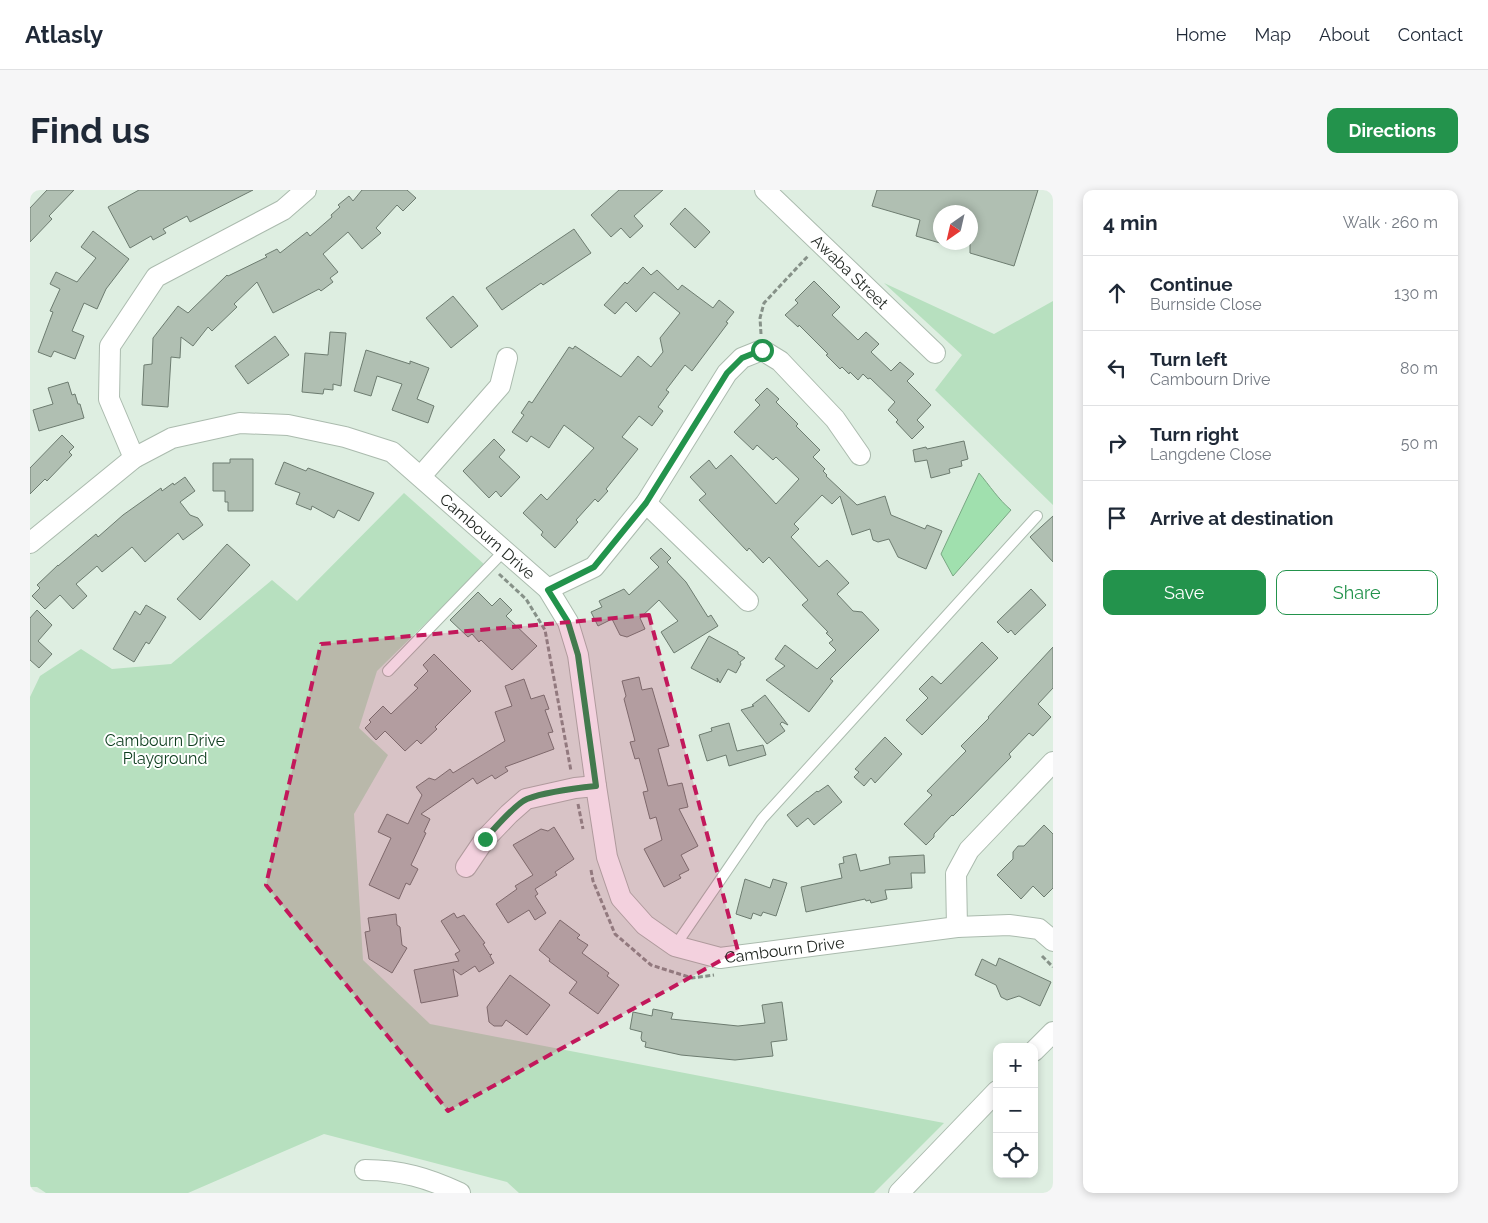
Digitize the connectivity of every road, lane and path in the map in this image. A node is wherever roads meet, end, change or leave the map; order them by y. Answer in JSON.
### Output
{"nodes":[{"id":1,"x":306,"y":190,"type":"edge"},
{"id":2,"x":765,"y":190,"type":"edge"},
{"id":3,"x":820,"y":243,"type":"junction"},
{"id":4,"x":762,"y":350,"type":"junction"},
{"id":5,"x":935,"y":352,"type":"dead end"},
{"id":6,"x":507,"y":358,"type":"dead end"},
{"id":7,"x":860,"y":455,"type":"dead end"},
{"id":8,"x":134,"y":458,"type":"junction"},
{"id":9,"x":421,"y":476,"type":"junction"},
{"id":10,"x":646,"y":503,"type":"junction"},
{"id":11,"x":1037,"y":516,"type":"dead end"},
{"id":12,"x":30,"y":543,"type":"edge"},
{"id":13,"x":505,"y":550,"type":"junction"},
{"id":14,"x":490,"y":565,"type":"junction"},
{"id":15,"x":548,"y":590,"type":"junction"},
{"id":16,"x":748,"y":601,"type":"dead end"},
{"id":17,"x":388,"y":671,"type":"dead end"},
{"id":18,"x":1053,"y":762,"type":"edge"},
{"id":19,"x":596,"y":786,"type":"junction"},
{"id":20,"x":574,"y":788,"type":"junction"},
{"id":21,"x":466,"y":867,"type":"dead end"},
{"id":22,"x":957,"y":927,"type":"junction"},
{"id":23,"x":1053,"y":941,"type":"edge"},
{"id":24,"x":675,"y":946,"type":"junction"},
{"id":25,"x":1053,"y":1032,"type":"edge"},
{"id":26,"x":1038,"y":1048,"type":"edge"},
{"id":27,"x":993,"y":1095,"type":"edge"},
{"id":28,"x":366,"y":1170,"type":"dead end"},
{"id":29,"x":460,"y":1193,"type":"edge"},
{"id":30,"x":899,"y":1193,"type":"edge"}],
"edges":[{"from":1,"to":8,"type":"street"},
{"from":2,"to":3,"type":"street","name":"Awaba Street"},
{"from":3,"to":4,"type":"path"},
{"from":3,"to":5,"type":"street","name":"Awaba Street"},
{"from":4,"to":7,"type":"street"},
{"from":4,"to":10,"type":"street"},
{"from":6,"to":9,"type":"street"},
{"from":8,"to":9,"type":"street","name":"Cambourn Drive"},
{"from":8,"to":12,"type":"street","name":"Cambourn Drive"},
{"from":9,"to":13,"type":"street","name":"Cambourn Drive"},
{"from":10,"to":15,"type":"street"},
{"from":10,"to":16,"type":"street"},
{"from":11,"to":24,"type":"lane"},
{"from":13,"to":14,"type":"lane"},
{"from":13,"to":15,"type":"street","name":"Cambourn Drive"},
{"from":14,"to":17,"type":"lane"},
{"from":14,"to":20,"type":"path"},
{"from":15,"to":19,"type":"street","name":"Cambourn Drive"},
{"from":18,"to":22,"type":"street"},
{"from":19,"to":20,"type":"street"},
{"from":19,"to":24,"type":"street","name":"Cambourn Drive"},
{"from":20,"to":21,"type":"street"},
{"from":22,"to":23,"type":"street","name":"Cambourn Drive"},
{"from":22,"to":24,"type":"street","name":"Cambourn Drive"},
{"from":25,"to":26,"type":"street"},
{"from":27,"to":30,"type":"street"},
{"from":28,"to":29,"type":"street"}]}
